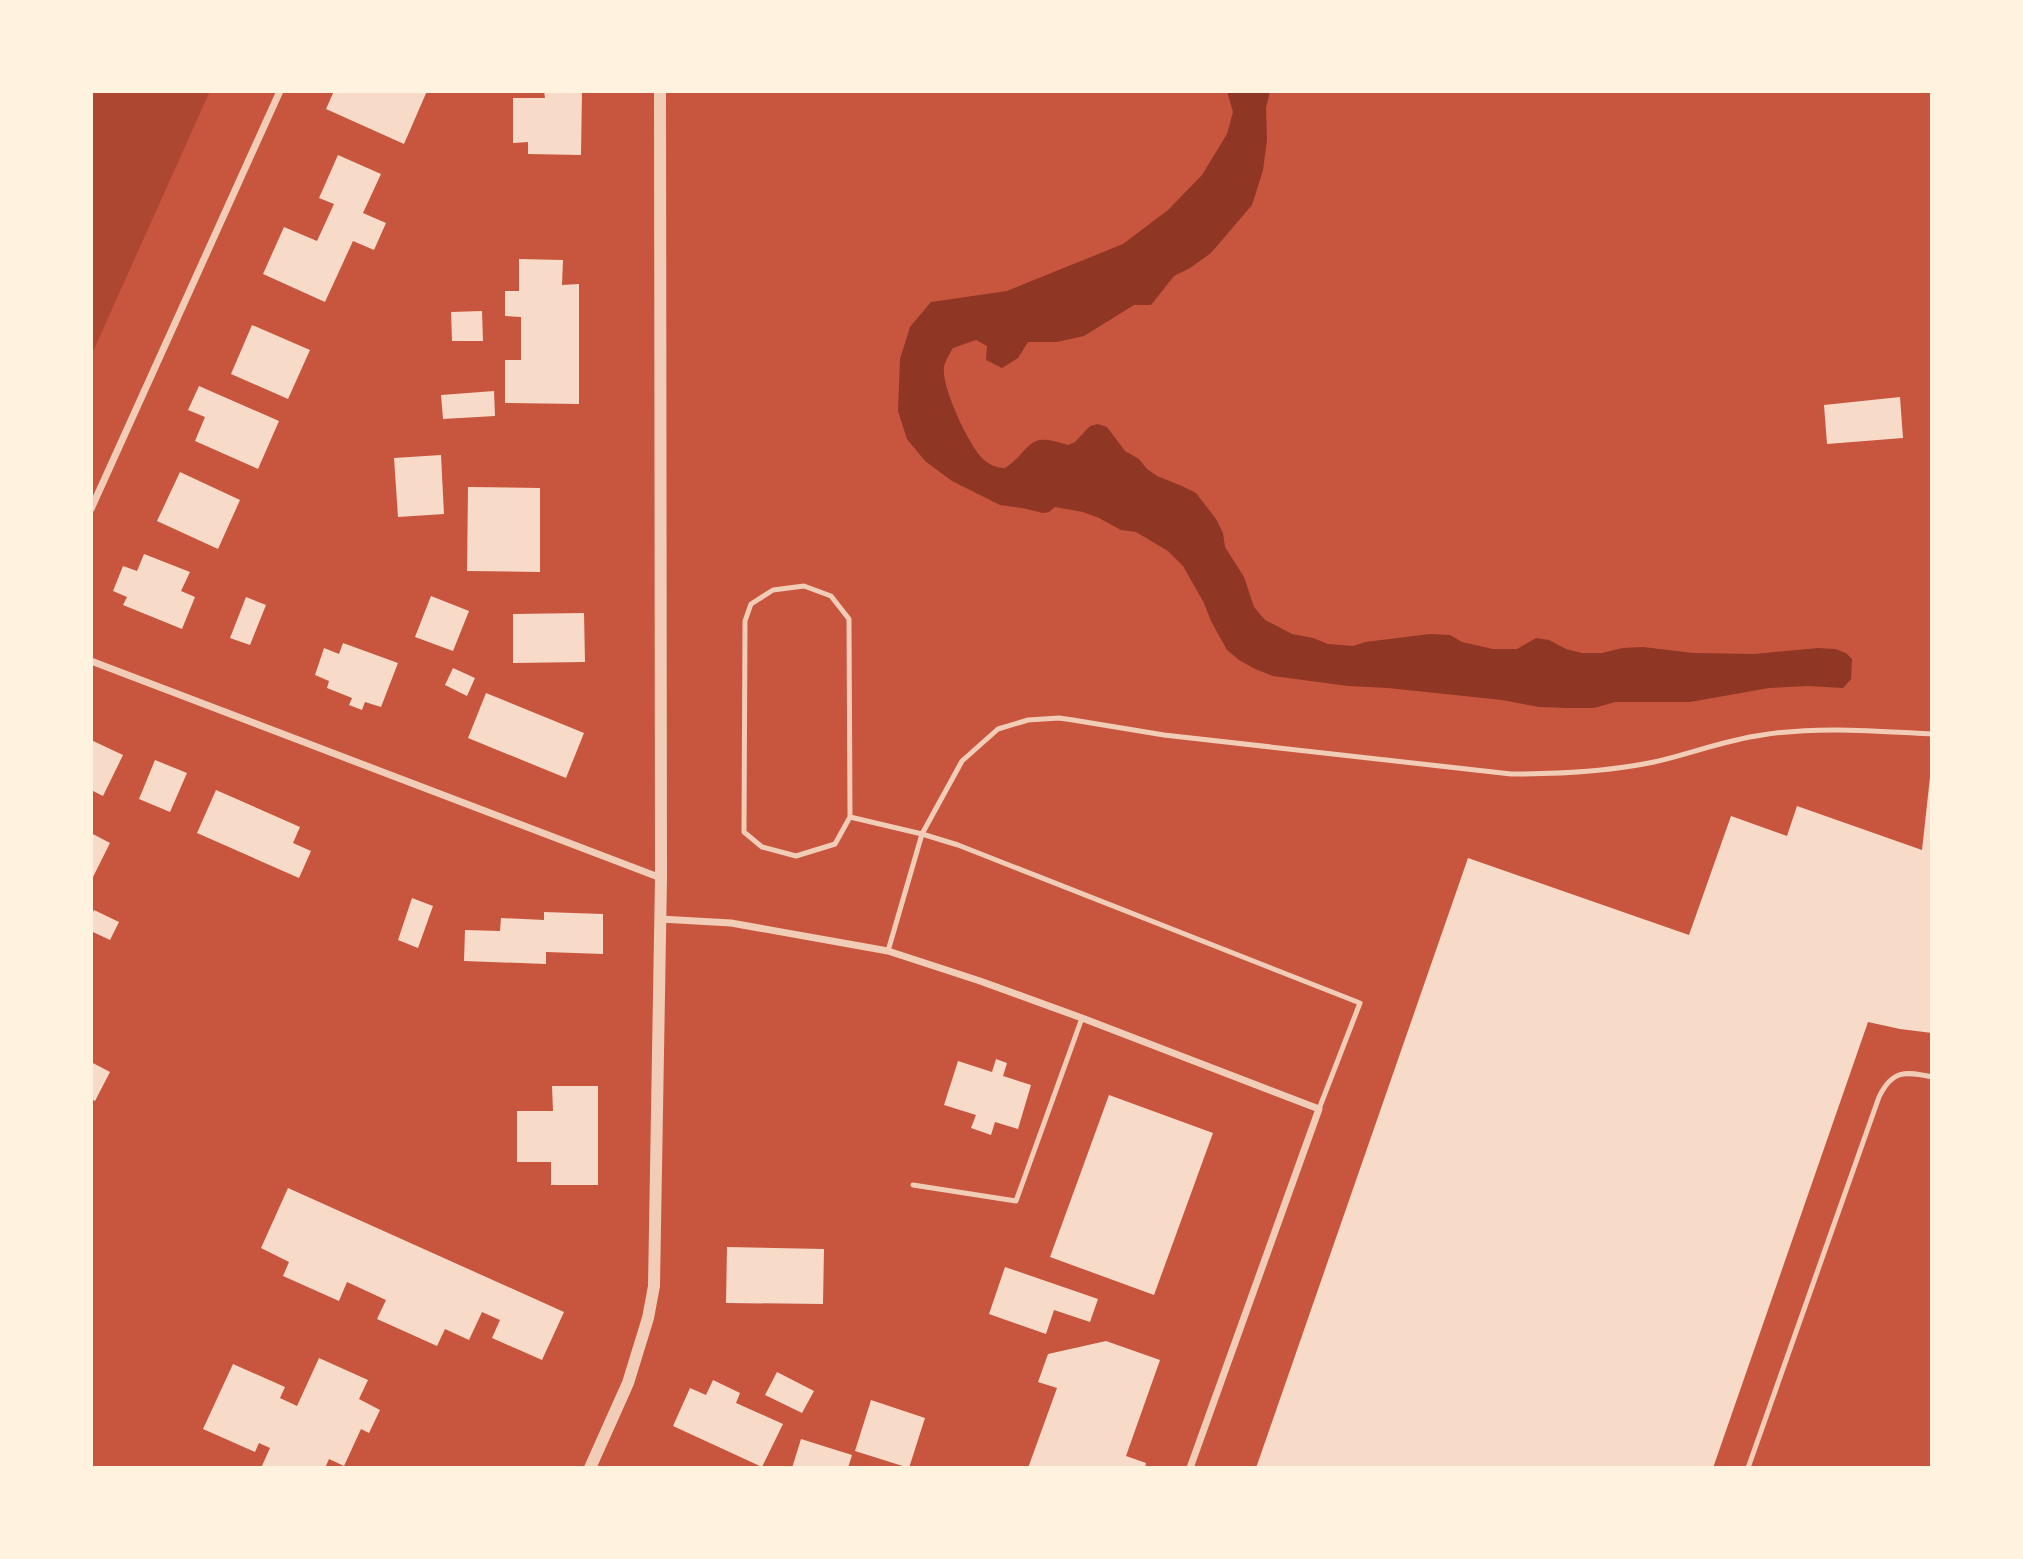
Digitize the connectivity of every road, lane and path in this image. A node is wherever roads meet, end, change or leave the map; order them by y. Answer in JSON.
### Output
{"nodes":[{"id":1,"x":280,"y":91,"type":"edge"},
{"id":2,"x":660,"y":91,"type":"edge"},
{"id":3,"x":91,"y":509,"type":"edge"},
{"id":4,"x":91,"y":661,"type":"edge"},
{"id":5,"x":1932,"y":734,"type":"edge"},
{"id":6,"x":850,"y":817,"type":"junction"},
{"id":7,"x":922,"y":834,"type":"junction"},
{"id":8,"x":661,"y":878,"type":"junction"},
{"id":9,"x":660,"y":919,"type":"junction"},
{"id":10,"x":888,"y":951,"type":"junction"},
{"id":11,"x":1082,"y":1018,"type":"junction"},
{"id":12,"x":1932,"y":1077,"type":"edge"},
{"id":13,"x":1319,"y":1110,"type":"junction"},
{"id":14,"x":913,"y":1185,"type":"dead end"},
{"id":15,"x":590,"y":1468,"type":"edge"},
{"id":16,"x":1190,"y":1468,"type":"edge"},
{"id":17,"x":1748,"y":1468,"type":"edge"}],
"edges":[{"from":1,"to":3,"type":"street"},
{"from":2,"to":8,"type":"street"},
{"from":4,"to":8,"type":"street"},
{"from":5,"to":7,"type":"lane"},
{"from":6,"to":6,"type":"lane"},
{"from":6,"to":7,"type":"lane"},
{"from":7,"to":10,"type":"lane"},
{"from":7,"to":13,"type":"lane"},
{"from":8,"to":9,"type":"street"},
{"from":9,"to":10,"type":"street"},
{"from":9,"to":15,"type":"street"},
{"from":10,"to":11,"type":"street"},
{"from":11,"to":13,"type":"street"},
{"from":11,"to":14,"type":"lane"},
{"from":12,"to":17,"type":"lane"},
{"from":13,"to":16,"type":"street"}]}
